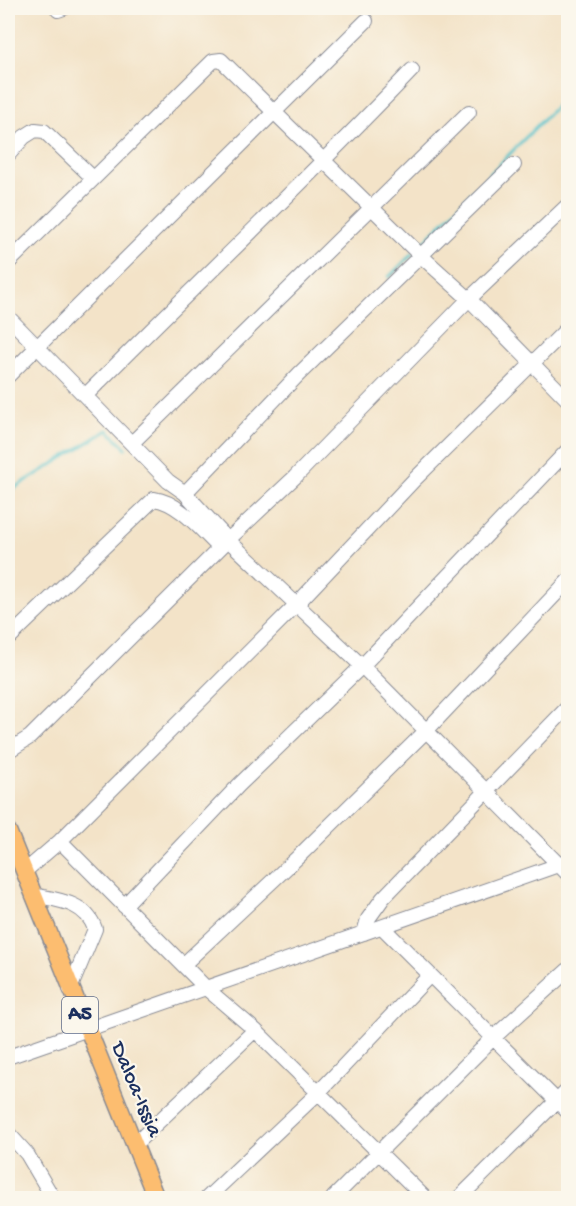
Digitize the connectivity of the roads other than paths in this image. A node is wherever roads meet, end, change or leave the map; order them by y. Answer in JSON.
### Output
{"nodes":[{"id":1,"x":57,"y":8,"type":"edge"},
{"id":2,"x":64,"y":8,"type":"edge"},
{"id":3,"x":366,"y":21,"type":"dead end"},
{"id":4,"x":412,"y":70,"type":"dead end"},
{"id":5,"x":276,"y":112,"type":"junction"},
{"id":6,"x":469,"y":112,"type":"dead end"},
{"id":7,"x":8,"y":155,"type":"edge"},
{"id":8,"x":326,"y":160,"type":"junction"},
{"id":9,"x":514,"y":165,"type":"dead end"},
{"id":10,"x":93,"y":178,"type":"junction"},
{"id":11,"x":568,"y":205,"type":"edge"},
{"id":12,"x":371,"y":206,"type":"junction"},
{"id":13,"x":416,"y":252,"type":"junction"},
{"id":14,"x":8,"y":263,"type":"edge"},
{"id":15,"x":469,"y":299,"type":"junction"},
{"id":16,"x":8,"y":317,"type":"edge"},
{"id":17,"x":568,"y":328,"type":"edge"},
{"id":18,"x":37,"y":347,"type":"junction"},
{"id":19,"x":532,"y":365,"type":"junction"},
{"id":20,"x":8,"y":376,"type":"edge"},
{"id":21,"x":86,"y":395,"type":"junction"},
{"id":22,"x":568,"y":400,"type":"edge"},
{"id":23,"x":132,"y":443,"type":"junction"},
{"id":24,"x":568,"y":450,"type":"edge"},
{"id":25,"x":178,"y":488,"type":"junction"},
{"id":26,"x":224,"y":544,"type":"junction"},
{"id":27,"x":568,"y":582,"type":"edge"},
{"id":28,"x":296,"y":606,"type":"junction"},
{"id":29,"x":8,"y":639,"type":"edge"},
{"id":30,"x":362,"y":666,"type":"junction"},
{"id":31,"x":568,"y":707,"type":"edge"},
{"id":32,"x":426,"y":731,"type":"junction"},
{"id":33,"x":8,"y":751,"type":"edge"},
{"id":34,"x":487,"y":791,"type":"junction"},
{"id":35,"x":8,"y":831,"type":"edge"},
{"id":36,"x":60,"y":841,"type":"junction"},
{"id":37,"x":565,"y":866,"type":"edge"},
{"id":38,"x":24,"y":872,"type":"junction"},
{"id":39,"x":33,"y":895,"type":"junction"},
{"id":40,"x":124,"y":906,"type":"junction"},
{"id":41,"x":382,"y":927,"type":"junction"},
{"id":42,"x":364,"y":933,"type":"junction"},
{"id":43,"x":183,"y":965,"type":"junction"},
{"id":44,"x":568,"y":970,"type":"edge"},
{"id":45,"x":429,"y":976,"type":"junction"},
{"id":46,"x":70,"y":989,"type":"junction"},
{"id":47,"x":207,"y":989,"type":"junction"},
{"id":48,"x":86,"y":1030,"type":"junction"},
{"id":49,"x":255,"y":1030,"type":"junction"},
{"id":50,"x":494,"y":1038,"type":"junction"},
{"id":51,"x":8,"y":1057,"type":"edge"},
{"id":52,"x":568,"y":1090,"type":"edge"},
{"id":53,"x":317,"y":1094,"type":"junction"},
{"id":54,"x":557,"y":1101,"type":"junction"},
{"id":55,"x":568,"y":1112,"type":"edge"},
{"id":56,"x":8,"y":1133,"type":"edge"},
{"id":57,"x":134,"y":1145,"type":"junction"},
{"id":58,"x":378,"y":1152,"type":"junction"},
{"id":59,"x":53,"y":1198,"type":"edge"},
{"id":60,"x":156,"y":1198,"type":"edge"},
{"id":61,"x":207,"y":1198,"type":"edge"},
{"id":62,"x":333,"y":1198,"type":"edge"},
{"id":63,"x":425,"y":1198,"type":"edge"},
{"id":64,"x":459,"y":1198,"type":"edge"}],
"edges":[{"from":1,"to":2,"type":"street"},
{"from":3,"to":5,"type":"street"},
{"from":4,"to":8,"type":"street"},
{"from":5,"to":8,"type":"street"},
{"from":5,"to":10,"type":"street"},
{"from":5,"to":18,"type":"street"},
{"from":6,"to":12,"type":"street"},
{"from":7,"to":10,"type":"street"},
{"from":8,"to":12,"type":"street"},
{"from":8,"to":21,"type":"street"},
{"from":9,"to":13,"type":"street"},
{"from":10,"to":14,"type":"street"},
{"from":11,"to":15,"type":"street"},
{"from":12,"to":13,"type":"street"},
{"from":12,"to":23,"type":"street"},
{"from":13,"to":15,"type":"street"},
{"from":13,"to":25,"type":"street"},
{"from":15,"to":19,"type":"street"},
{"from":15,"to":26,"type":"street"},
{"from":16,"to":18,"type":"street"},
{"from":17,"to":19,"type":"street"},
{"from":18,"to":20,"type":"street"},
{"from":18,"to":21,"type":"street"},
{"from":19,"to":22,"type":"street"},
{"from":19,"to":28,"type":"street"},
{"from":21,"to":23,"type":"street"},
{"from":23,"to":25,"type":"street"},
{"from":24,"to":30,"type":"street"},
{"from":25,"to":26,"type":"street"},
{"from":26,"to":28,"type":"street"},
{"from":26,"to":29,"type":"street"},
{"from":26,"to":33,"type":"street"},
{"from":27,"to":32,"type":"street"},
{"from":28,"to":30,"type":"street"},
{"from":28,"to":36,"type":"street"},
{"from":30,"to":32,"type":"street"},
{"from":30,"to":40,"type":"street"},
{"from":31,"to":34,"type":"street"},
{"from":32,"to":34,"type":"street"},
{"from":32,"to":43,"type":"street"},
{"from":34,"to":37,"type":"street"},
{"from":34,"to":42,"type":"street"},
{"from":35,"to":38,"type":"main road","name":"Daloa-Issia","number":"A5"},
{"from":36,"to":38,"type":"street"},
{"from":36,"to":40,"type":"street"},
{"from":37,"to":41,"type":"street"},
{"from":38,"to":39,"type":"main road","name":"Daloa-Issia","number":"A5"},
{"from":39,"to":46,"type":"main road","name":"Daloa-Issia","number":"A5"},
{"from":39,"to":46,"type":"street"},
{"from":40,"to":43,"type":"street"},
{"from":41,"to":42,"type":"street"},
{"from":41,"to":45,"type":"street"},
{"from":42,"to":47,"type":"street"},
{"from":43,"to":47,"type":"street"},
{"from":44,"to":50,"type":"street"},
{"from":45,"to":50,"type":"street"},
{"from":45,"to":53,"type":"street"},
{"from":46,"to":48,"type":"main road","name":"Daloa-Issia","number":"A5"},
{"from":47,"to":48,"type":"street"},
{"from":47,"to":49,"type":"street"},
{"from":48,"to":51,"type":"street"},
{"from":48,"to":57,"type":"main road","name":"Daloa-Issia","number":"A5"},
{"from":49,"to":53,"type":"street"},
{"from":49,"to":57,"type":"street"},
{"from":50,"to":54,"type":"street"},
{"from":50,"to":58,"type":"street"},
{"from":52,"to":54,"type":"street"},
{"from":53,"to":58,"type":"street"},
{"from":53,"to":61,"type":"street"},
{"from":54,"to":55,"type":"street"},
{"from":54,"to":64,"type":"street"},
{"from":56,"to":59,"type":"street"},
{"from":57,"to":60,"type":"main road","name":"Daloa-Issia","number":"A5"},
{"from":58,"to":62,"type":"street"},
{"from":58,"to":63,"type":"street"}]}
